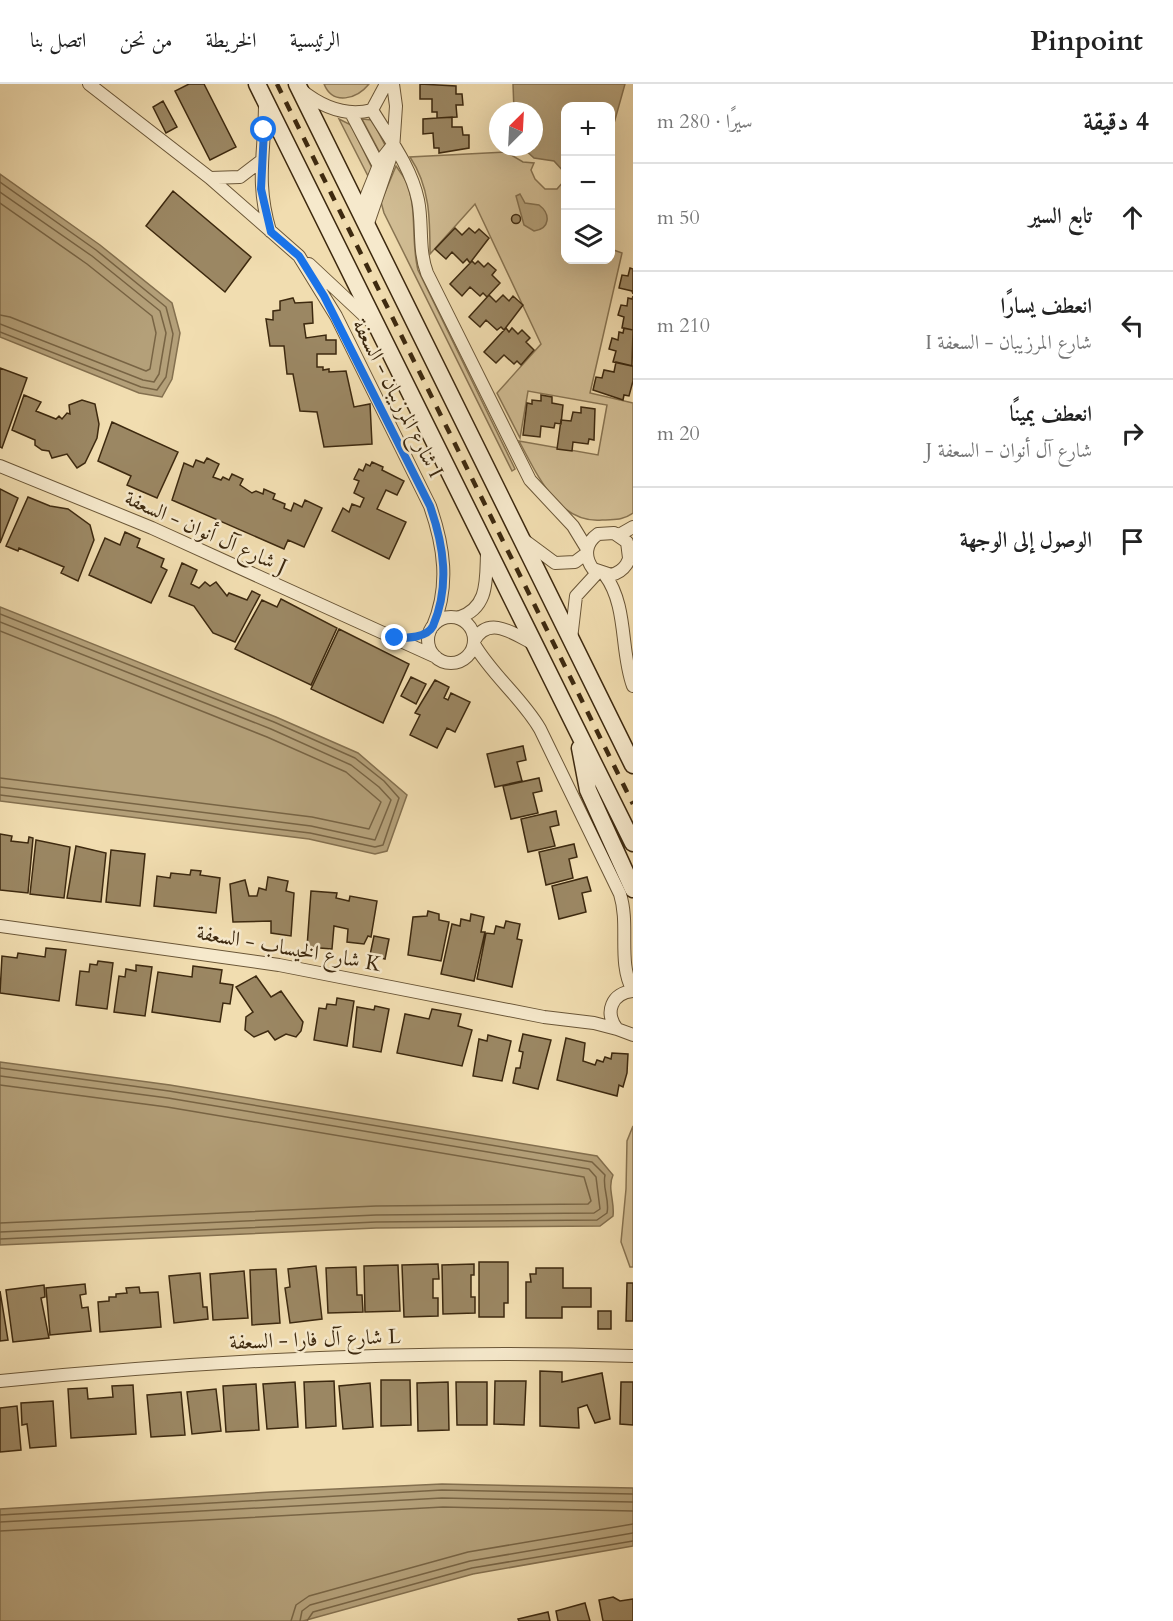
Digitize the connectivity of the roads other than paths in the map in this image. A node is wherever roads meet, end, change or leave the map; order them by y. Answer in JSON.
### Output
{"nodes":[{"id":1,"x":89,"y":84,"type":"edge"},
{"id":2,"x":386,"y":84,"type":"edge"},
{"id":3,"x":393,"y":84,"type":"edge"},
{"id":4,"x":299,"y":87,"type":"edge"},
{"id":5,"x":259,"y":88,"type":"edge"},
{"id":6,"x":372,"y":110,"type":"junction"},
{"id":7,"x":351,"y":113,"type":"junction"},
{"id":8,"x":393,"y":145,"type":"junction"},
{"id":9,"x":261,"y":160,"type":"junction"},
{"id":10,"x":379,"y":166,"type":"junction"},
{"id":11,"x":210,"y":178,"type":"junction"},
{"id":12,"x":363,"y":219,"type":"junction"},
{"id":13,"x":271,"y":232,"type":"junction"},
{"id":14,"x":299,"y":256,"type":"junction"},
{"id":15,"x":375,"y":325,"type":"junction"},
{"id":16,"x":0,"y":466,"type":"edge"},
{"id":17,"x":561,"y":513,"type":"junction"},
{"id":18,"x":633,"y":527,"type":"edge"},
{"id":19,"x":603,"y":533,"type":"junction"},
{"id":20,"x":619,"y":535,"type":"junction"},
{"id":21,"x":520,"y":537,"type":"junction"},
{"id":22,"x":587,"y":551,"type":"junction"},
{"id":23,"x":487,"y":552,"type":"junction"},
{"id":24,"x":629,"y":557,"type":"edge"},
{"id":25,"x":602,"y":573,"type":"junction"},
{"id":26,"x":444,"y":585,"type":"junction"},
{"id":27,"x":618,"y":604,"type":"junction"},
{"id":28,"x":457,"y":618,"type":"junction"},
{"id":29,"x":432,"y":628,"type":"junction"},
{"id":30,"x":395,"y":638,"type":"junction"},
{"id":31,"x":571,"y":640,"type":"junction"},
{"id":32,"x":474,"y":643,"type":"junction"},
{"id":33,"x":532,"y":643,"type":"junction"},
{"id":34,"x":436,"y":657,"type":"junction"},
{"id":35,"x":458,"y":662,"type":"junction"},
{"id":36,"x":497,"y":677,"type":"junction"},
{"id":37,"x":633,"y":686,"type":"edge"},
{"id":38,"x":604,"y":706,"type":"junction"},
{"id":39,"x":579,"y":735,"type":"junction"},
{"id":40,"x":633,"y":738,"type":"edge"},
{"id":41,"x":633,"y":765,"type":"edge"},
{"id":42,"x":633,"y":843,"type":"edge"},
{"id":43,"x":633,"y":889,"type":"edge"},
{"id":44,"x":0,"y":926,"type":"edge"},
{"id":45,"x":624,"y":961,"type":"junction"},
{"id":46,"x":633,"y":991,"type":"edge"},
{"id":47,"x":613,"y":1002,"type":"junction"},
{"id":48,"x":570,"y":1020,"type":"junction"},
{"id":49,"x":617,"y":1029,"type":"junction"},
{"id":50,"x":633,"y":1035,"type":"edge"},
{"id":51,"x":633,"y":1356,"type":"edge"},
{"id":52,"x":0,"y":1381,"type":"edge"}],
"edges":[{"from":1,"to":11,"type":"street","name":"شارع المرزيبان - السعفة I"},
{"from":2,"to":6,"type":"street"},
{"from":3,"to":8,"type":"street"},
{"from":4,"to":7,"type":"street"},
{"from":4,"to":12,"type":"main road"},
{"from":5,"to":9,"type":"street"},
{"from":5,"to":15,"type":"main road"},
{"from":6,"to":7,"type":"street"},
{"from":6,"to":8,"type":"street"},
{"from":7,"to":10,"type":"street"},
{"from":8,"to":10,"type":"street"},
{"from":8,"to":12,"type":"street"},
{"from":8,"to":17,"type":"street"},
{"from":9,"to":11,"type":"street"},
{"from":9,"to":13,"type":"street"},
{"from":10,"to":12,"type":"street"},
{"from":11,"to":13,"type":"street","name":"شارع المرزيبان - السعفة I"},
{"from":12,"to":21,"type":"main road"},
{"from":13,"to":14,"type":"street","name":"شارع المرزيبان - السعفة I"},
{"from":14,"to":15,"type":"street"},
{"from":14,"to":26,"type":"street","name":"شارع المرزيبان - السعفة I"},
{"from":15,"to":23,"type":"main road"},
{"from":16,"to":30,"type":"street","name":"شارع آل أنوان - السعفة J"},
{"from":17,"to":19,"type":"street"},
{"from":17,"to":22,"type":"street"},
{"from":18,"to":20,"type":"street"},
{"from":19,"to":20,"type":"street"},
{"from":19,"to":22,"type":"street"},
{"from":20,"to":24,"type":"street"},
{"from":21,"to":22,"type":"street"},
{"from":21,"to":31,"type":"main road"},
{"from":22,"to":25,"type":"street"},
{"from":23,"to":28,"type":"street"},
{"from":23,"to":33,"type":"main road"},
{"from":24,"to":25,"type":"street"},
{"from":24,"to":27,"type":"street"},
{"from":25,"to":27,"type":"street"},
{"from":25,"to":31,"type":"street"},
{"from":26,"to":28,"type":"street","name":"شارع المرزيبان - السعفة I"},
{"from":26,"to":29,"type":"street","name":"شارع المرزيبان - السعفة I"},
{"from":27,"to":37,"type":"street"},
{"from":28,"to":29,"type":"street"},
{"from":28,"to":32,"type":"street"},
{"from":29,"to":30,"type":"street"},
{"from":29,"to":34,"type":"street"},
{"from":30,"to":34,"type":"street","name":"شارع آل أنوان - السعفة J"},
{"from":31,"to":38,"type":"main road"},
{"from":32,"to":33,"type":"street"},
{"from":32,"to":35,"type":"street"},
{"from":32,"to":36,"type":"street"},
{"from":33,"to":39,"type":"main road"},
{"from":34,"to":35,"type":"street"},
{"from":35,"to":36,"type":"street"},
{"from":36,"to":45,"type":"street"},
{"from":38,"to":40,"type":"main road"},
{"from":38,"to":41,"type":"main road"},
{"from":39,"to":42,"type":"main road"},
{"from":39,"to":43,"type":"main road"},
{"from":44,"to":48,"type":"street","name":"شارع الخيساب - السعفة K"},
{"from":45,"to":46,"type":"street"},
{"from":45,"to":47,"type":"street"},
{"from":46,"to":47,"type":"street","name":"شارع الخيساب - السعفة K"},
{"from":47,"to":48,"type":"street","name":"شارع الخيساب - السعفة K"},
{"from":47,"to":49,"type":"street"},
{"from":48,"to":49,"type":"street","name":"شارع الخيساب - السعفة K"},
{"from":49,"to":50,"type":"street","name":"شارع الخيساب - السعفة K"},
{"from":51,"to":52,"type":"street","name":"شارع آل فارا - السعفة L"}]}
